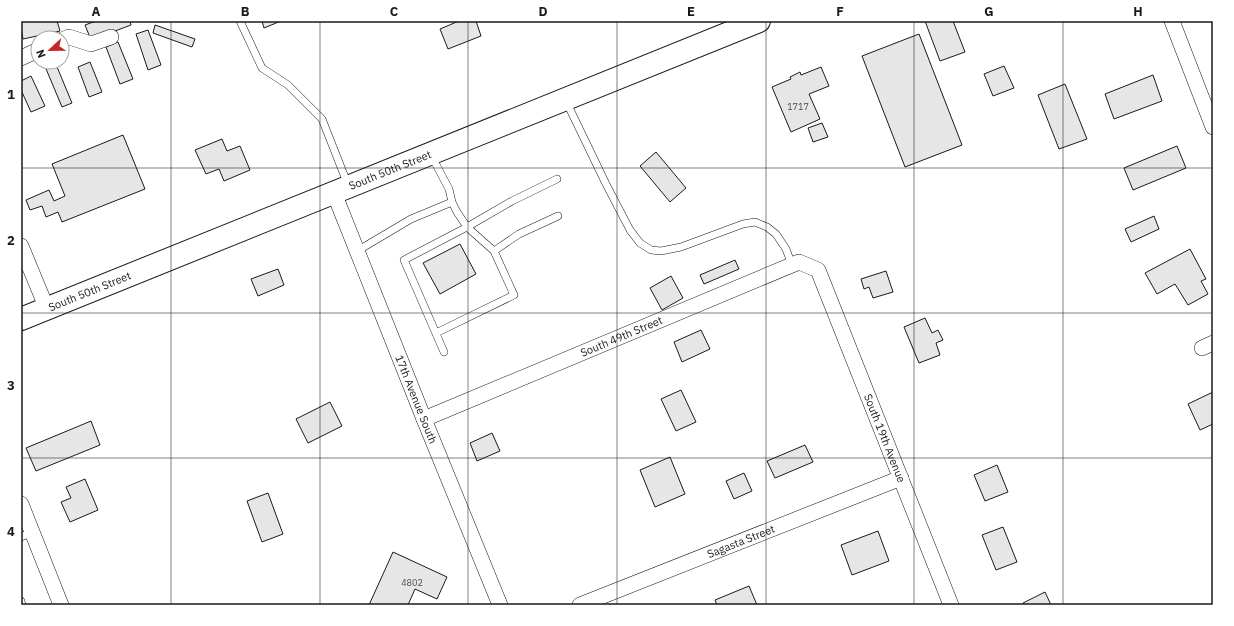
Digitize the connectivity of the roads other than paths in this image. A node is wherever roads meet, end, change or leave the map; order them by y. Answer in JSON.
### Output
{"nodes":[{"id":1,"x":240,"y":21,"type":"edge"},
{"id":2,"x":759,"y":21,"type":"edge"},
{"id":3,"x":1172,"y":21,"type":"edge"},
{"id":4,"x":70,"y":36,"type":"edge"},
{"id":5,"x":111,"y":37,"type":"dead end"},
{"id":6,"x":566,"y":99,"type":"junction"},
{"id":7,"x":1208,"y":102,"type":"edge"},
{"id":8,"x":1213,"y":127,"type":"edge"},
{"id":9,"x":431,"y":154,"type":"junction"},
{"id":10,"x":557,"y":179,"type":"dead end"},
{"id":11,"x":341,"y":190,"type":"junction"},
{"id":12,"x":452,"y":202,"type":"junction"},
{"id":13,"x":558,"y":216,"type":"dead end"},
{"id":14,"x":467,"y":227,"type":"junction"},
{"id":15,"x":21,"y":246,"type":"edge"},
{"id":16,"x":357,"y":251,"type":"junction"},
{"id":17,"x":494,"y":251,"type":"junction"},
{"id":18,"x":792,"y":265,"type":"junction"},
{"id":19,"x":818,"y":270,"type":"joint"},
{"id":20,"x":47,"y":309,"type":"junction"},
{"id":21,"x":21,"y":320,"type":"edge"},
{"id":22,"x":436,"y":333,"type":"junction"},
{"id":23,"x":444,"y":352,"type":"dead end"},
{"id":24,"x":424,"y":419,"type":"junction"},
{"id":25,"x":901,"y":478,"type":"junction"},
{"id":26,"x":21,"y":504,"type":"edge"},
{"id":27,"x":27,"y":534,"type":"edge"},
{"id":28,"x":21,"y":601,"type":"edge"},
{"id":29,"x":22,"y":605,"type":"edge"},
{"id":30,"x":61,"y":605,"type":"edge"},
{"id":31,"x":500,"y":605,"type":"edge"},
{"id":32,"x":580,"y":605,"type":"edge"},
{"id":33,"x":951,"y":605,"type":"edge"}],
"edges":[{"from":1,"to":11,"type":"lane"},
{"from":2,"to":6,"type":"main road","name":"South 50th Street"},
{"from":3,"to":7,"type":"street"},
{"from":4,"to":5,"type":"street"},
{"from":6,"to":9,"type":"main road","name":"South 50th Street"},
{"from":6,"to":18,"type":"lane"},
{"from":7,"to":8,"type":"street"},
{"from":9,"to":11,"type":"main road","name":"South 50th Street"},
{"from":9,"to":12,"type":"lane"},
{"from":10,"to":14,"type":"lane"},
{"from":11,"to":16,"type":"street","name":"17th Avenue South"},
{"from":11,"to":20,"type":"main road","name":"South 50th Street"},
{"from":12,"to":14,"type":"lane"},
{"from":12,"to":16,"type":"lane"},
{"from":13,"to":17,"type":"lane"},
{"from":14,"to":17,"type":"lane"},
{"from":14,"to":22,"type":"lane"},
{"from":15,"to":20,"type":"street"},
{"from":16,"to":24,"type":"street","name":"17th Avenue South"},
{"from":17,"to":22,"type":"lane"},
{"from":18,"to":19,"type":"street","name":"South 49th Street"},
{"from":18,"to":24,"type":"street","name":"South 49th Street"},
{"from":19,"to":25,"type":"street","name":"South 19th Avenue"},
{"from":20,"to":21,"type":"main road","name":"South 50th Street"},
{"from":22,"to":23,"type":"lane"},
{"from":24,"to":31,"type":"street","name":"17th Avenue South"},
{"from":25,"to":32,"type":"street","name":"Sagasta Street"},
{"from":25,"to":33,"type":"street","name":"South 19th Avenue"},
{"from":26,"to":27,"type":"street"},
{"from":27,"to":30,"type":"street"},
{"from":28,"to":29,"type":"lane"}]}
